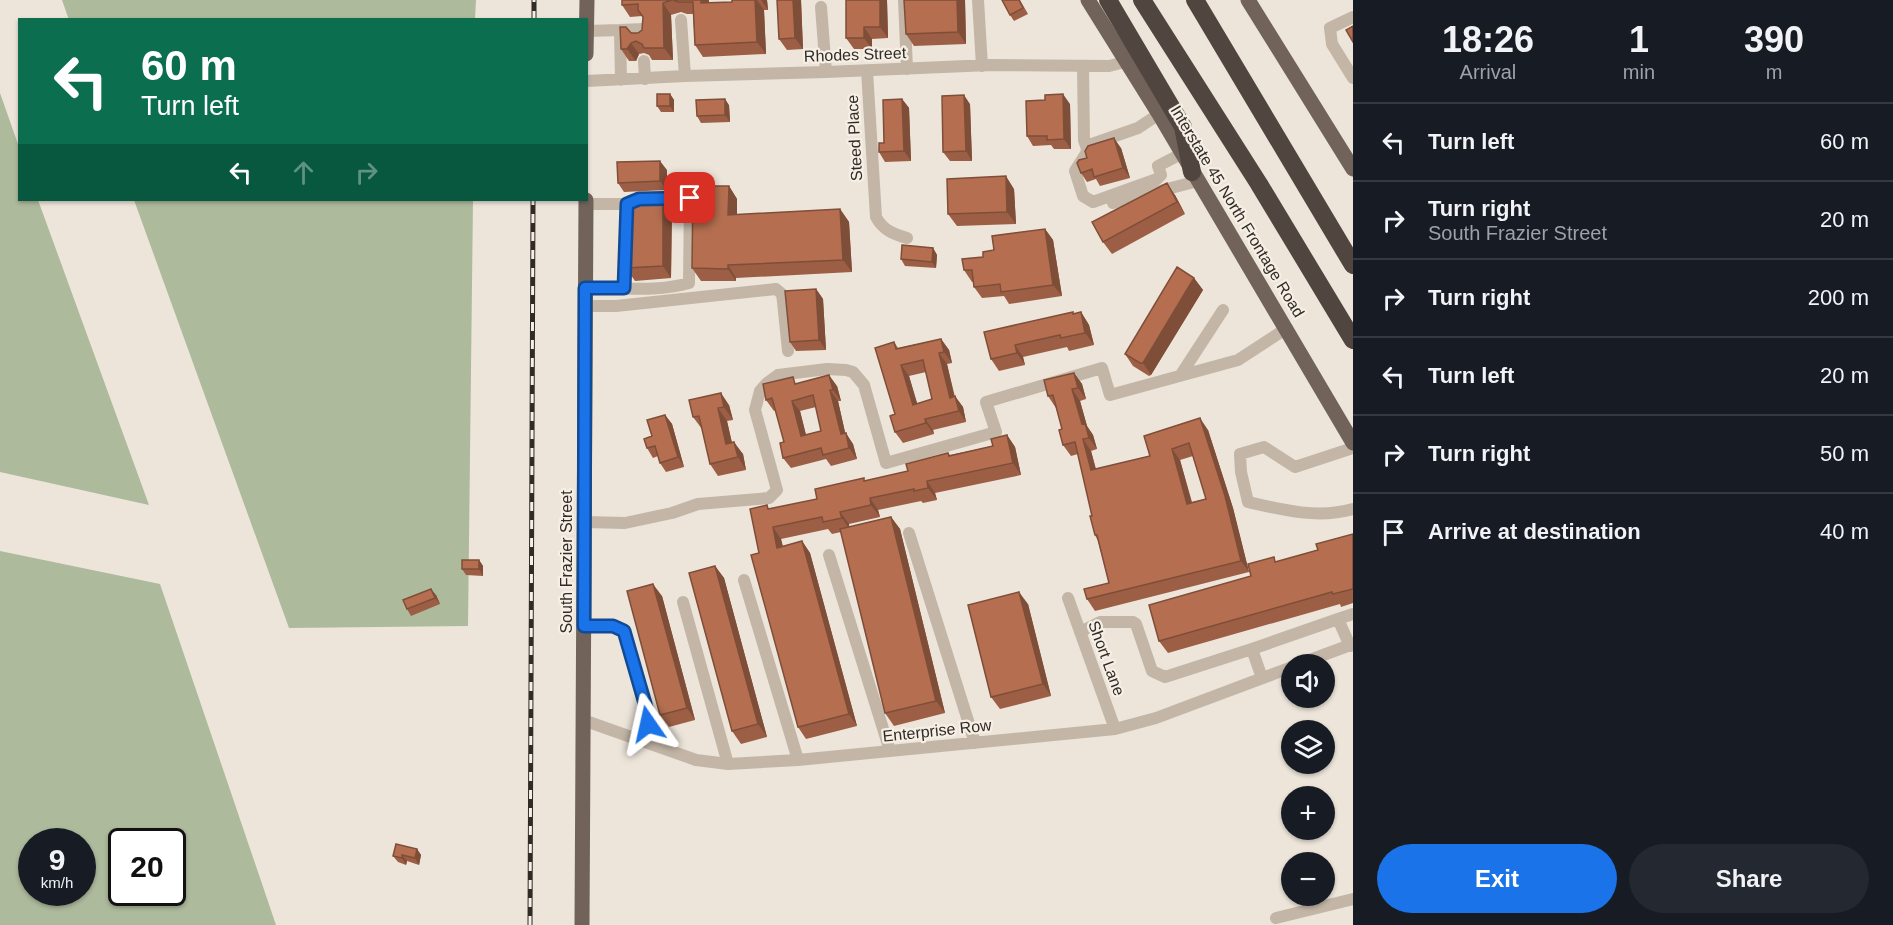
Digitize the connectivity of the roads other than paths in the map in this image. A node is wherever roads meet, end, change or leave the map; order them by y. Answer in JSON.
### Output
{"nodes":[{"id":1,"x":587,"y":0,"type":"edge"},
{"id":2,"x":904,"y":0,"type":"edge"},
{"id":3,"x":978,"y":0,"type":"edge"},
{"id":4,"x":1088,"y":0,"type":"edge"},
{"id":5,"x":1108,"y":0,"type":"edge"},
{"id":6,"x":1142,"y":0,"type":"edge"},
{"id":7,"x":1196,"y":0,"type":"edge"},
{"id":8,"x":1252,"y":2,"type":"edge"},
{"id":9,"x":821,"y":8,"type":"dead end"},
{"id":10,"x":1353,"y":17,"type":"edge"},
{"id":11,"x":587,"y":18,"type":"edge"},
{"id":12,"x":681,"y":20,"type":"dead end"},
{"id":13,"x":620,"y":30,"type":"junction"},
{"id":14,"x":588,"y":31,"type":"edge"},
{"id":15,"x":643,"y":38,"type":"edge"},
{"id":16,"x":644,"y":60,"type":"edge"},
{"id":17,"x":1125,"y":62,"type":"junction"},
{"id":18,"x":982,"y":66,"type":"junction"},
{"id":19,"x":1083,"y":66,"type":"junction"},
{"id":20,"x":907,"y":69,"type":"junction"},
{"id":21,"x":867,"y":70,"type":"junction"},
{"id":22,"x":826,"y":72,"type":"junction"},
{"id":23,"x":685,"y":75,"type":"junction"},
{"id":24,"x":1353,"y":78,"type":"edge"},
{"id":25,"x":645,"y":79,"type":"junction"},
{"id":26,"x":621,"y":80,"type":"junction"},
{"id":27,"x":588,"y":81,"type":"edge"},
{"id":28,"x":1159,"y":114,"type":"junction"},
{"id":29,"x":1087,"y":149,"type":"junction"},
{"id":30,"x":1181,"y":154,"type":"junction"},
{"id":31,"x":1353,"y":168,"type":"edge"},
{"id":32,"x":1195,"y":177,"type":"junction"},
{"id":33,"x":586,"y":202,"type":"edge"},
{"id":34,"x":1113,"y":203,"type":"dead end"},
{"id":35,"x":627,"y":204,"type":"junction"},
{"id":36,"x":907,"y":238,"type":"dead end"},
{"id":37,"x":1353,"y":265,"type":"edge"},
{"id":38,"x":585,"y":288,"type":"junction"},
{"id":39,"x":624,"y":288,"type":"junction"},
{"id":40,"x":585,"y":306,"type":"junction"},
{"id":41,"x":1223,"y":310,"type":"dead end"},
{"id":42,"x":1287,"y":328,"type":"junction"},
{"id":43,"x":1353,"y":340,"type":"edge"},
{"id":44,"x":788,"y":351,"type":"edge"},
{"id":45,"x":1180,"y":376,"type":"junction"},
{"id":46,"x":1353,"y":442,"type":"edge"},
{"id":47,"x":1353,"y":448,"type":"edge"},
{"id":48,"x":1353,"y":509,"type":"edge"},
{"id":49,"x":584,"y":522,"type":"junction"},
{"id":50,"x":909,"y":533,"type":"dead end"},
{"id":51,"x":829,"y":555,"type":"dead end"},
{"id":52,"x":744,"y":580,"type":"dead end"},
{"id":53,"x":1068,"y":598,"type":"dead end"},
{"id":54,"x":683,"y":602,"type":"dead end"},
{"id":55,"x":1353,"y":614,"type":"edge"},
{"id":56,"x":1338,"y":620,"type":"junction"},
{"id":57,"x":584,"y":626,"type":"junction"},
{"id":58,"x":1080,"y":632,"type":"junction"},
{"id":59,"x":1351,"y":645,"type":"edge"},
{"id":60,"x":1252,"y":649,"type":"junction"},
{"id":61,"x":1326,"y":654,"type":"edge"},
{"id":62,"x":1281,"y":671,"type":"edge"},
{"id":63,"x":1262,"y":678,"type":"junction"},
{"id":64,"x":583,"y":720,"type":"junction"},
{"id":65,"x":1115,"y":729,"type":"junction"},
{"id":66,"x":643,"y":741,"type":"junction"},
{"id":67,"x":975,"y":743,"type":"junction"},
{"id":68,"x":890,"y":751,"type":"junction"},
{"id":69,"x":798,"y":760,"type":"junction"},
{"id":70,"x":728,"y":764,"type":"junction"},
{"id":71,"x":1353,"y":899,"type":"edge"},
{"id":72,"x":1276,"y":918,"type":"dead end"},
{"id":73,"x":582,"y":925,"type":"edge"}],
"edges":[{"from":1,"to":11,"type":"main road"},
{"from":2,"to":20,"type":"street"},
{"from":3,"to":18,"type":"street"},
{"from":4,"to":17,"type":"main road","name":"Interstate 45 North Frontage Road"},
{"from":5,"to":32,"type":"highway"},
{"from":6,"to":43,"type":"highway"},
{"from":7,"to":37,"type":"highway"},
{"from":8,"to":31,"type":"main road"},
{"from":9,"to":22,"type":"street"},
{"from":10,"to":24,"type":"street"},
{"from":12,"to":23,"type":"street"},
{"from":13,"to":14,"type":"street"},
{"from":13,"to":15,"type":"street"},
{"from":13,"to":26,"type":"street"},
{"from":16,"to":25,"type":"street"},
{"from":17,"to":19,"type":"street","name":"Rhodes Street"},
{"from":17,"to":28,"type":"main road","name":"Interstate 45 North Frontage Road"},
{"from":18,"to":19,"type":"street","name":"Rhodes Street"},
{"from":18,"to":20,"type":"street","name":"Rhodes Street"},
{"from":19,"to":29,"type":"street"},
{"from":20,"to":21,"type":"street","name":"Rhodes Street"},
{"from":21,"to":22,"type":"street","name":"Rhodes Street"},
{"from":21,"to":36,"type":"street","name":"Steed Place"},
{"from":22,"to":23,"type":"street","name":"Rhodes Street"},
{"from":23,"to":25,"type":"street","name":"Rhodes Street"},
{"from":25,"to":26,"type":"street","name":"Rhodes Street"},
{"from":26,"to":27,"type":"street","name":"Rhodes Street"},
{"from":28,"to":29,"type":"street"},
{"from":28,"to":30,"type":"main road","name":"Interstate 45 North Frontage Road"},
{"from":29,"to":30,"type":"street"},
{"from":30,"to":32,"type":"main road","name":"Interstate 45 North Frontage Road"},
{"from":32,"to":34,"type":"street"},
{"from":32,"to":42,"type":"main road","name":"Interstate 45 North Frontage Road"},
{"from":33,"to":35,"type":"street"},
{"from":33,"to":38,"type":"main road","name":"South Frazier Street"},
{"from":35,"to":39,"type":"street"},
{"from":35,"to":39,"type":"street"},
{"from":38,"to":39,"type":"street"},
{"from":38,"to":40,"type":"main road","name":"South Frazier Street"},
{"from":40,"to":44,"type":"street"},
{"from":40,"to":49,"type":"main road","name":"South Frazier Street"},
{"from":41,"to":45,"type":"street"},
{"from":42,"to":45,"type":"street"},
{"from":42,"to":46,"type":"main road","name":"Interstate 45 North Frontage Road"},
{"from":45,"to":49,"type":"street"},
{"from":47,"to":48,"type":"street"},
{"from":49,"to":57,"type":"main road","name":"South Frazier Street"},
{"from":50,"to":67,"type":"street"},
{"from":51,"to":68,"type":"street"},
{"from":52,"to":69,"type":"street"},
{"from":53,"to":58,"type":"street","name":"Short Lane"},
{"from":54,"to":70,"type":"street"},
{"from":55,"to":56,"type":"street"},
{"from":56,"to":59,"type":"street"},
{"from":56,"to":60,"type":"street"},
{"from":57,"to":64,"type":"main road","name":"South Frazier Street"},
{"from":57,"to":66,"type":"street"},
{"from":58,"to":60,"type":"street"},
{"from":58,"to":65,"type":"street","name":"Short Lane"},
{"from":59,"to":61,"type":"street"},
{"from":60,"to":63,"type":"street"},
{"from":62,"to":63,"type":"street","name":"Enterprise Row"},
{"from":63,"to":65,"type":"street","name":"Enterprise Row"},
{"from":64,"to":66,"type":"street","name":"Enterprise Row"},
{"from":64,"to":73,"type":"main road","name":"South Frazier Street"},
{"from":65,"to":67,"type":"street","name":"Enterprise Row"},
{"from":66,"to":70,"type":"street","name":"Enterprise Row"},
{"from":67,"to":68,"type":"street","name":"Enterprise Row"},
{"from":68,"to":69,"type":"street","name":"Enterprise Row"},
{"from":69,"to":70,"type":"street","name":"Enterprise Row"},
{"from":71,"to":72,"type":"street"}]}
